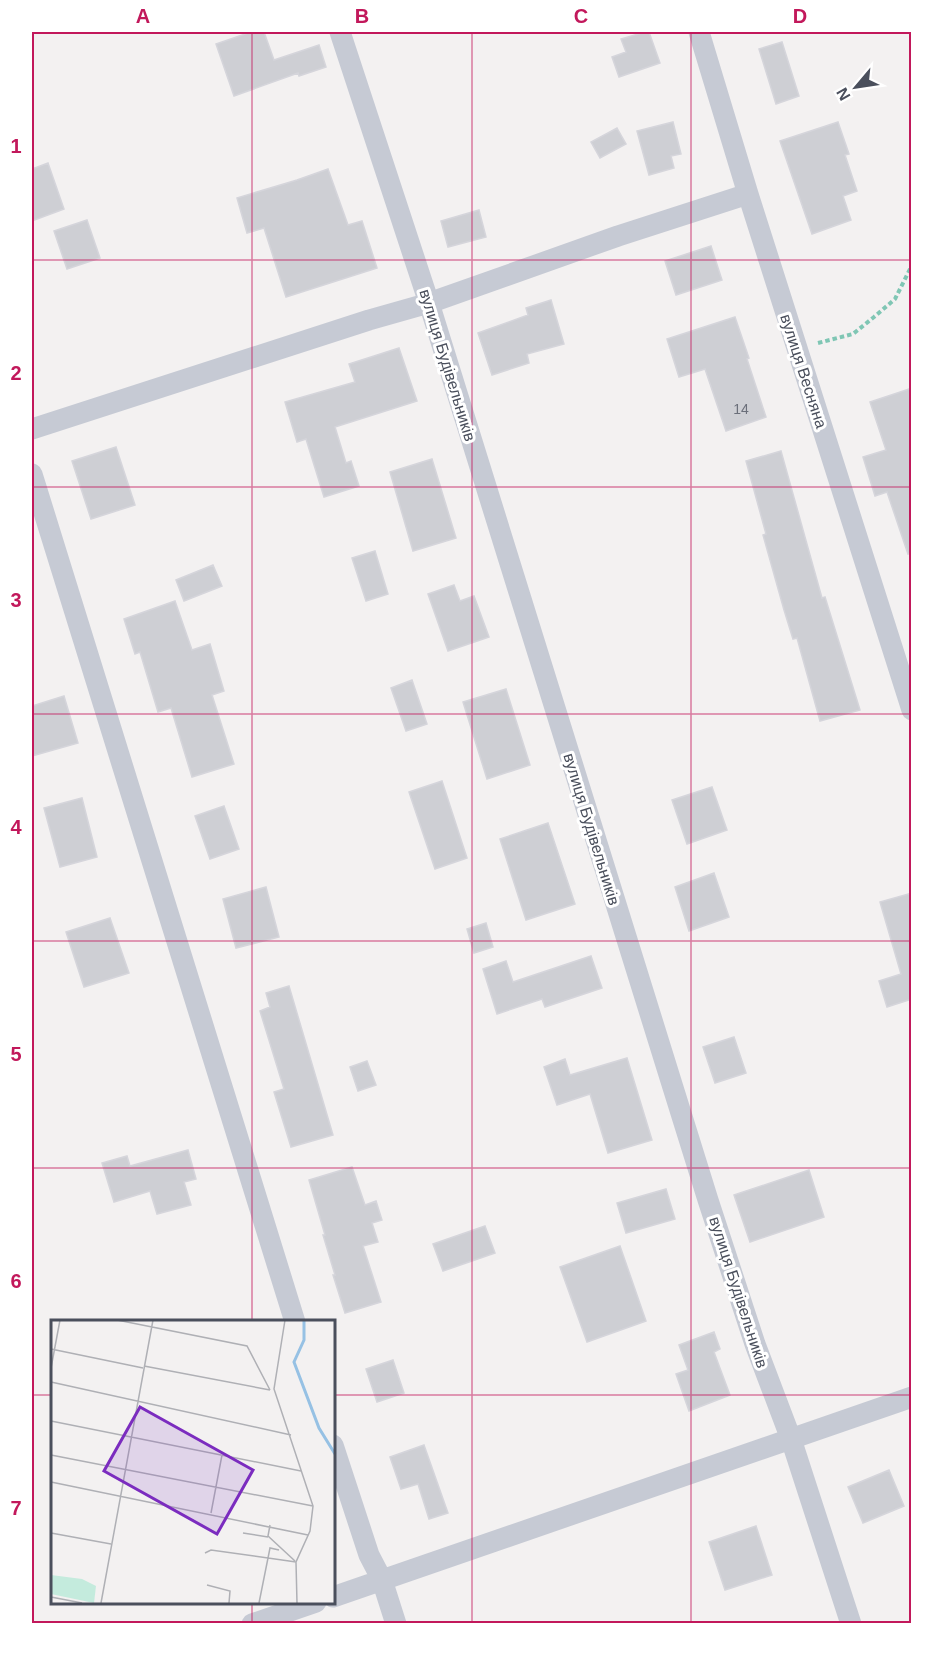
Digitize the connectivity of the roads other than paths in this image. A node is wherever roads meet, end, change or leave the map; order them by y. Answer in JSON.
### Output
{"nodes":[{"id":1,"x":340,"y":32,"type":"edge"},
{"id":2,"x":699,"y":32,"type":"edge"},
{"id":3,"x":748,"y":194,"type":"junction"},
{"id":4,"x":429,"y":303,"type":"junction"},
{"id":5,"x":32,"y":429,"type":"edge"},
{"id":6,"x":32,"y":474,"type":"edge"},
{"id":7,"x":912,"y":710,"type":"edge"},
{"id":8,"x":294,"y":1320,"type":"edge"},
{"id":9,"x":912,"y":1397,"type":"edge"},
{"id":10,"x":791,"y":1439,"type":"junction"},
{"id":11,"x":334,"y":1448,"type":"edge"},
{"id":12,"x":382,"y":1581,"type":"junction"},
{"id":13,"x":334,"y":1597,"type":"edge"},
{"id":14,"x":310,"y":1604,"type":"edge"},
{"id":15,"x":252,"y":1623,"type":"edge"},
{"id":16,"x":396,"y":1623,"type":"edge"},
{"id":17,"x":851,"y":1623,"type":"edge"}],
"edges":[{"from":1,"to":4,"type":"street","name":"вулиця Будівельників"},
{"from":2,"to":3,"type":"street","name":"вулиця Весняна"},
{"from":3,"to":4,"type":"street"},
{"from":3,"to":7,"type":"street","name":"вулиця Весняна"},
{"from":4,"to":5,"type":"street"},
{"from":4,"to":10,"type":"street","name":"вулиця Будівельників"},
{"from":6,"to":8,"type":"street"},
{"from":9,"to":10,"type":"street"},
{"from":10,"to":12,"type":"street"},
{"from":10,"to":17,"type":"street","name":"вулиця Будівельників"},
{"from":11,"to":12,"type":"street"},
{"from":12,"to":13,"type":"street"},
{"from":12,"to":16,"type":"street"},
{"from":14,"to":15,"type":"street"}]}
